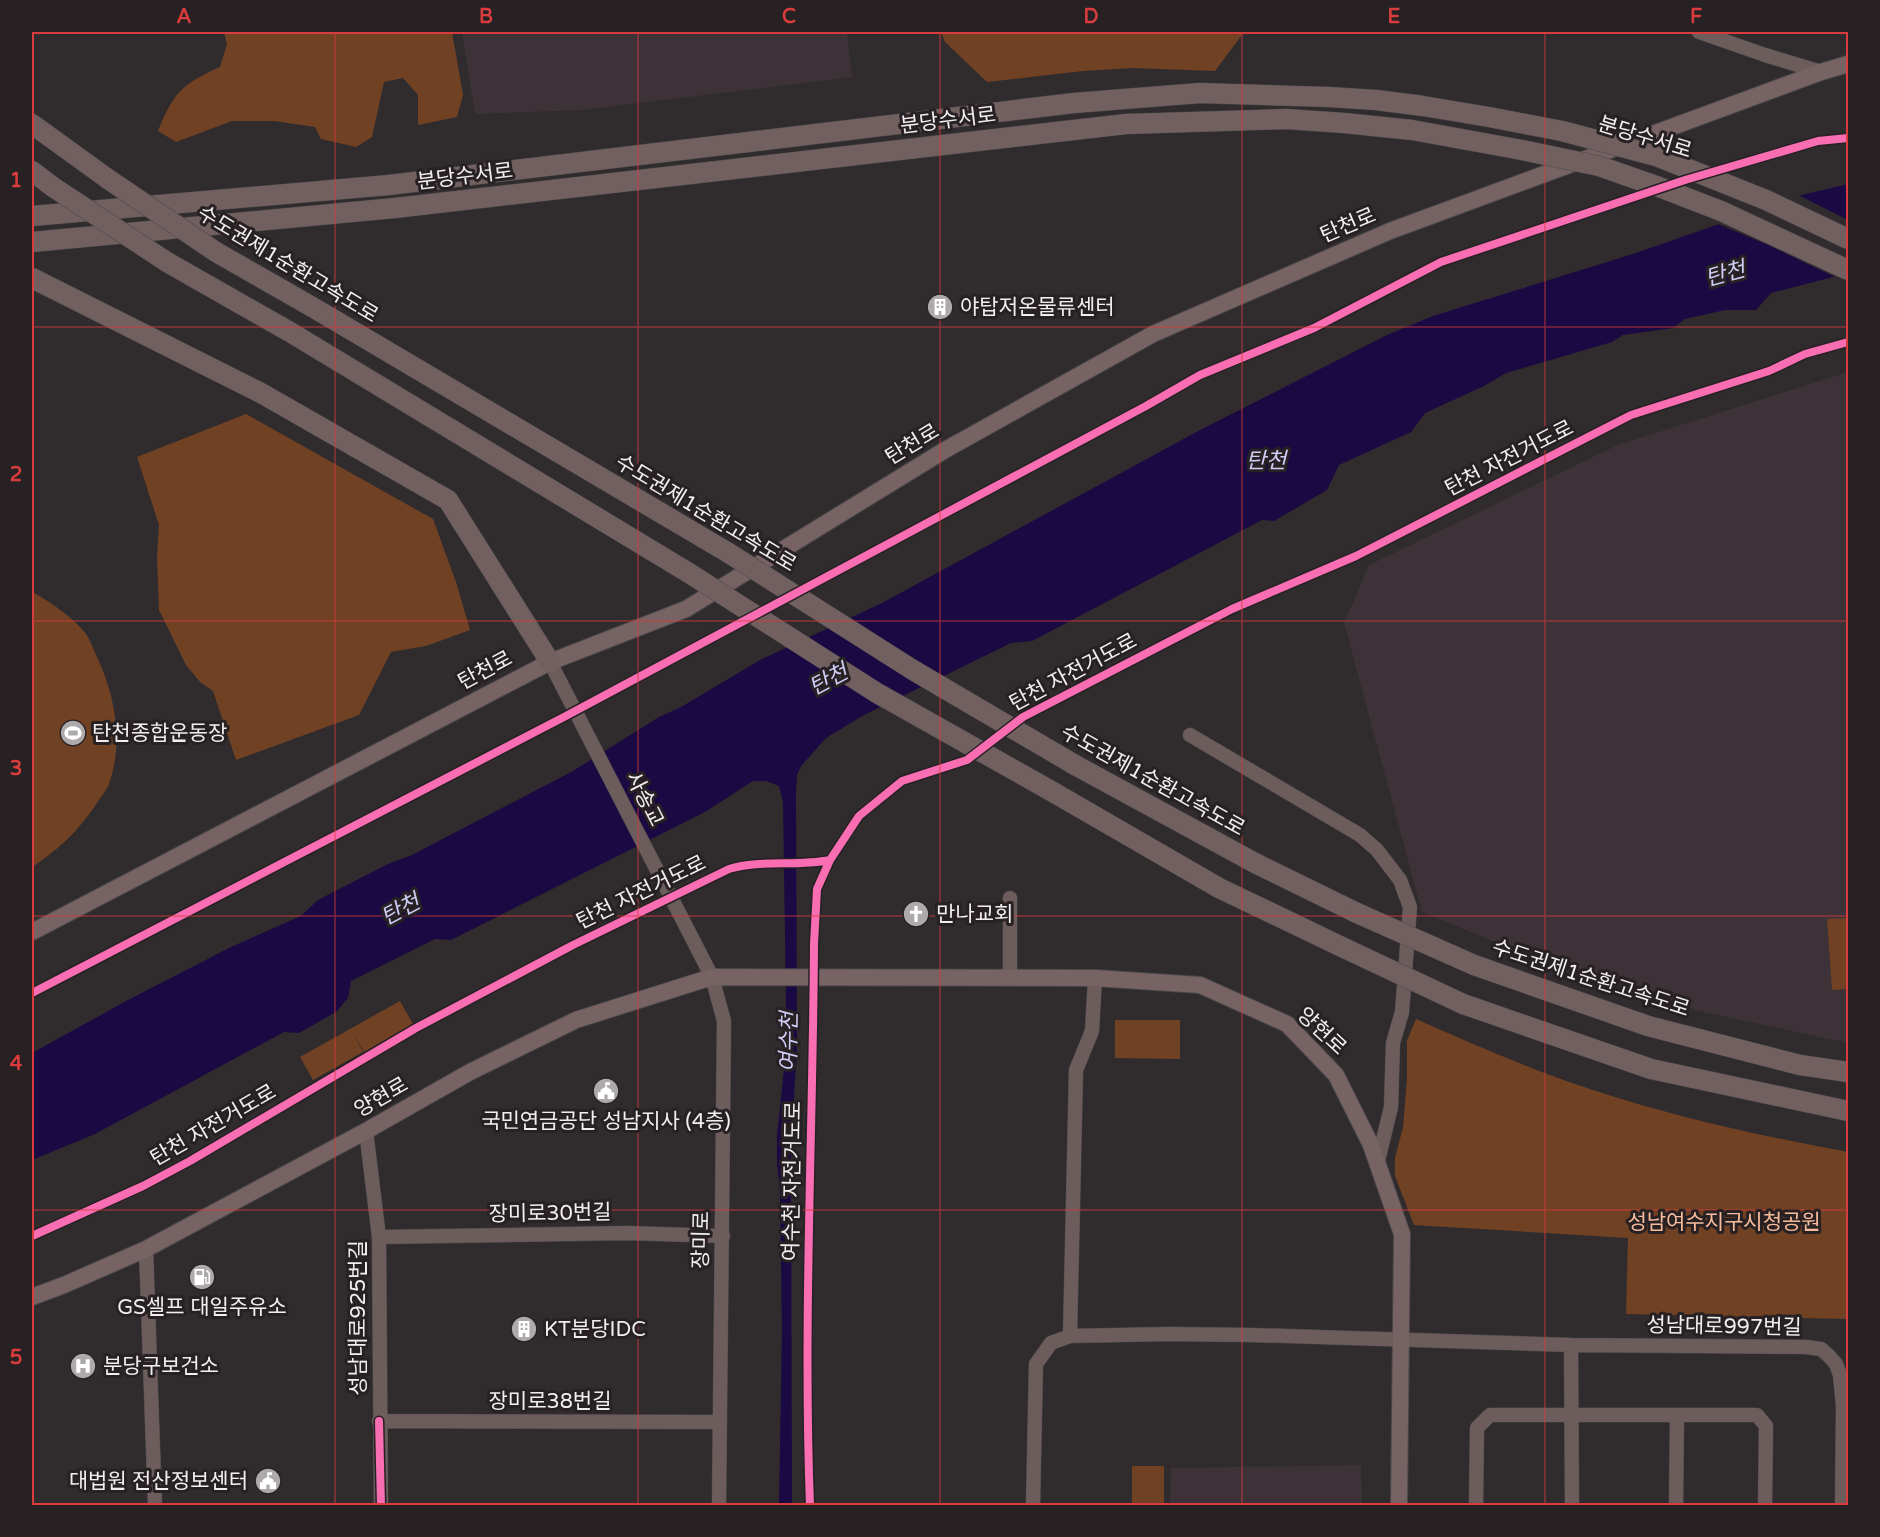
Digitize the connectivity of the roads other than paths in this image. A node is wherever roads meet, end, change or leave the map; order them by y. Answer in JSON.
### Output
{"nodes":[{"id":1,"x":1699,"y":32,"type":"edge"},
{"id":2,"x":1848,"y":64,"type":"edge"},
{"id":3,"x":1821,"y":72,"type":"junction"},
{"id":4,"x":32,"y":124,"type":"edge"},
{"id":5,"x":32,"y":171,"type":"edge"},
{"id":6,"x":32,"y":216,"type":"edge"},
{"id":7,"x":1848,"y":239,"type":"edge"},
{"id":8,"x":32,"y":242,"type":"edge"},
{"id":9,"x":1848,"y":270,"type":"edge"},
{"id":10,"x":32,"y":278,"type":"edge"},
{"id":11,"x":550,"y":662,"type":"junction"},
{"id":12,"x":1190,"y":735,"type":"dead end"},
{"id":13,"x":1010,"y":898,"type":"dead end"},
{"id":14,"x":32,"y":932,"type":"edge"},
{"id":15,"x":712,"y":977,"type":"junction"},
{"id":16,"x":1010,"y":978,"type":"junction"},
{"id":17,"x":1095,"y":978,"type":"junction"},
{"id":18,"x":1848,"y":1072,"type":"edge"},
{"id":19,"x":1848,"y":1111,"type":"edge"},
{"id":20,"x":366,"y":1131,"type":"junction"},
{"id":21,"x":1377,"y":1165,"type":"junction"},
{"id":22,"x":723,"y":1236,"type":"junction"},
{"id":23,"x":379,"y":1237,"type":"junction"},
{"id":24,"x":146,"y":1249,"type":"junction"},
{"id":25,"x":32,"y":1297,"type":"edge"},
{"id":26,"x":1070,"y":1336,"type":"junction"},
{"id":27,"x":1400,"y":1341,"type":"junction"},
{"id":28,"x":1572,"y":1345,"type":"junction"},
{"id":29,"x":1572,"y":1415,"type":"junction"},
{"id":30,"x":1677,"y":1416,"type":"junction"},
{"id":31,"x":379,"y":1421,"type":"junction"},
{"id":32,"x":720,"y":1422,"type":"junction"},
{"id":33,"x":154,"y":1506,"type":"edge"},
{"id":34,"x":381,"y":1506,"type":"edge"},
{"id":35,"x":719,"y":1506,"type":"edge"},
{"id":36,"x":1033,"y":1506,"type":"edge"},
{"id":37,"x":1399,"y":1506,"type":"edge"},
{"id":38,"x":1476,"y":1506,"type":"edge"},
{"id":39,"x":1572,"y":1506,"type":"edge"},
{"id":40,"x":1676,"y":1506,"type":"edge"},
{"id":41,"x":1766,"y":1506,"type":"edge"},
{"id":42,"x":1842,"y":1506,"type":"edge"}],
"edges":[{"from":1,"to":3,"type":"street"},
{"from":2,"to":3,"type":"main road","name":"탄천로"},
{"from":3,"to":11,"type":"main road","name":"탄천로"},
{"from":4,"to":18,"type":"highway","name":"수도권제1순환고속도로","bridge":true},
{"from":5,"to":19,"type":"highway","bridge":true},
{"from":6,"to":7,"type":"highway","name":"분당수서로","bridge":true},
{"from":8,"to":9,"type":"highway","name":"분당수서로","bridge":true},
{"from":10,"to":11,"type":"highway"},
{"from":11,"to":14,"type":"main road","name":"탄천로"},
{"from":11,"to":15,"type":"street","name":"사송교"},
{"from":12,"to":21,"type":"street"},
{"from":13,"to":16,"type":"street"},
{"from":15,"to":16,"type":"main road","name":"양현로"},
{"from":15,"to":20,"type":"main road","name":"양현로"},
{"from":15,"to":22,"type":"street","name":"장미로"},
{"from":16,"to":17,"type":"main road","name":"양현로"},
{"from":17,"to":21,"type":"main road","name":"양현로"},
{"from":17,"to":26,"type":"street"},
{"from":20,"to":23,"type":"street","name":"성남대로925번길"},
{"from":20,"to":24,"type":"main road","name":"양현로"},
{"from":21,"to":27,"type":"main road","name":"양현로"},
{"from":22,"to":23,"type":"street","name":"장미로30번길"},
{"from":22,"to":32,"type":"street","name":"장미로"},
{"from":23,"to":31,"type":"street","name":"성남대로925번길"},
{"from":24,"to":25,"type":"main road","name":"양현로"},
{"from":24,"to":33,"type":"street"},
{"from":26,"to":27,"type":"street","name":"성남대로997번길"},
{"from":26,"to":36,"type":"street"},
{"from":27,"to":28,"type":"street","name":"성남대로997번길"},
{"from":27,"to":37,"type":"main road","name":"양현로"},
{"from":28,"to":29,"type":"street"},
{"from":28,"to":42,"type":"street","name":"성남대로997번길"},
{"from":29,"to":30,"type":"street"},
{"from":29,"to":38,"type":"street"},
{"from":29,"to":39,"type":"street"},
{"from":30,"to":40,"type":"street"},
{"from":30,"to":41,"type":"street"},
{"from":31,"to":32,"type":"street","name":"장미로38번길"},
{"from":31,"to":34,"type":"street","name":"성남대로925번길"},
{"from":32,"to":35,"type":"street","name":"장미로"}]}
